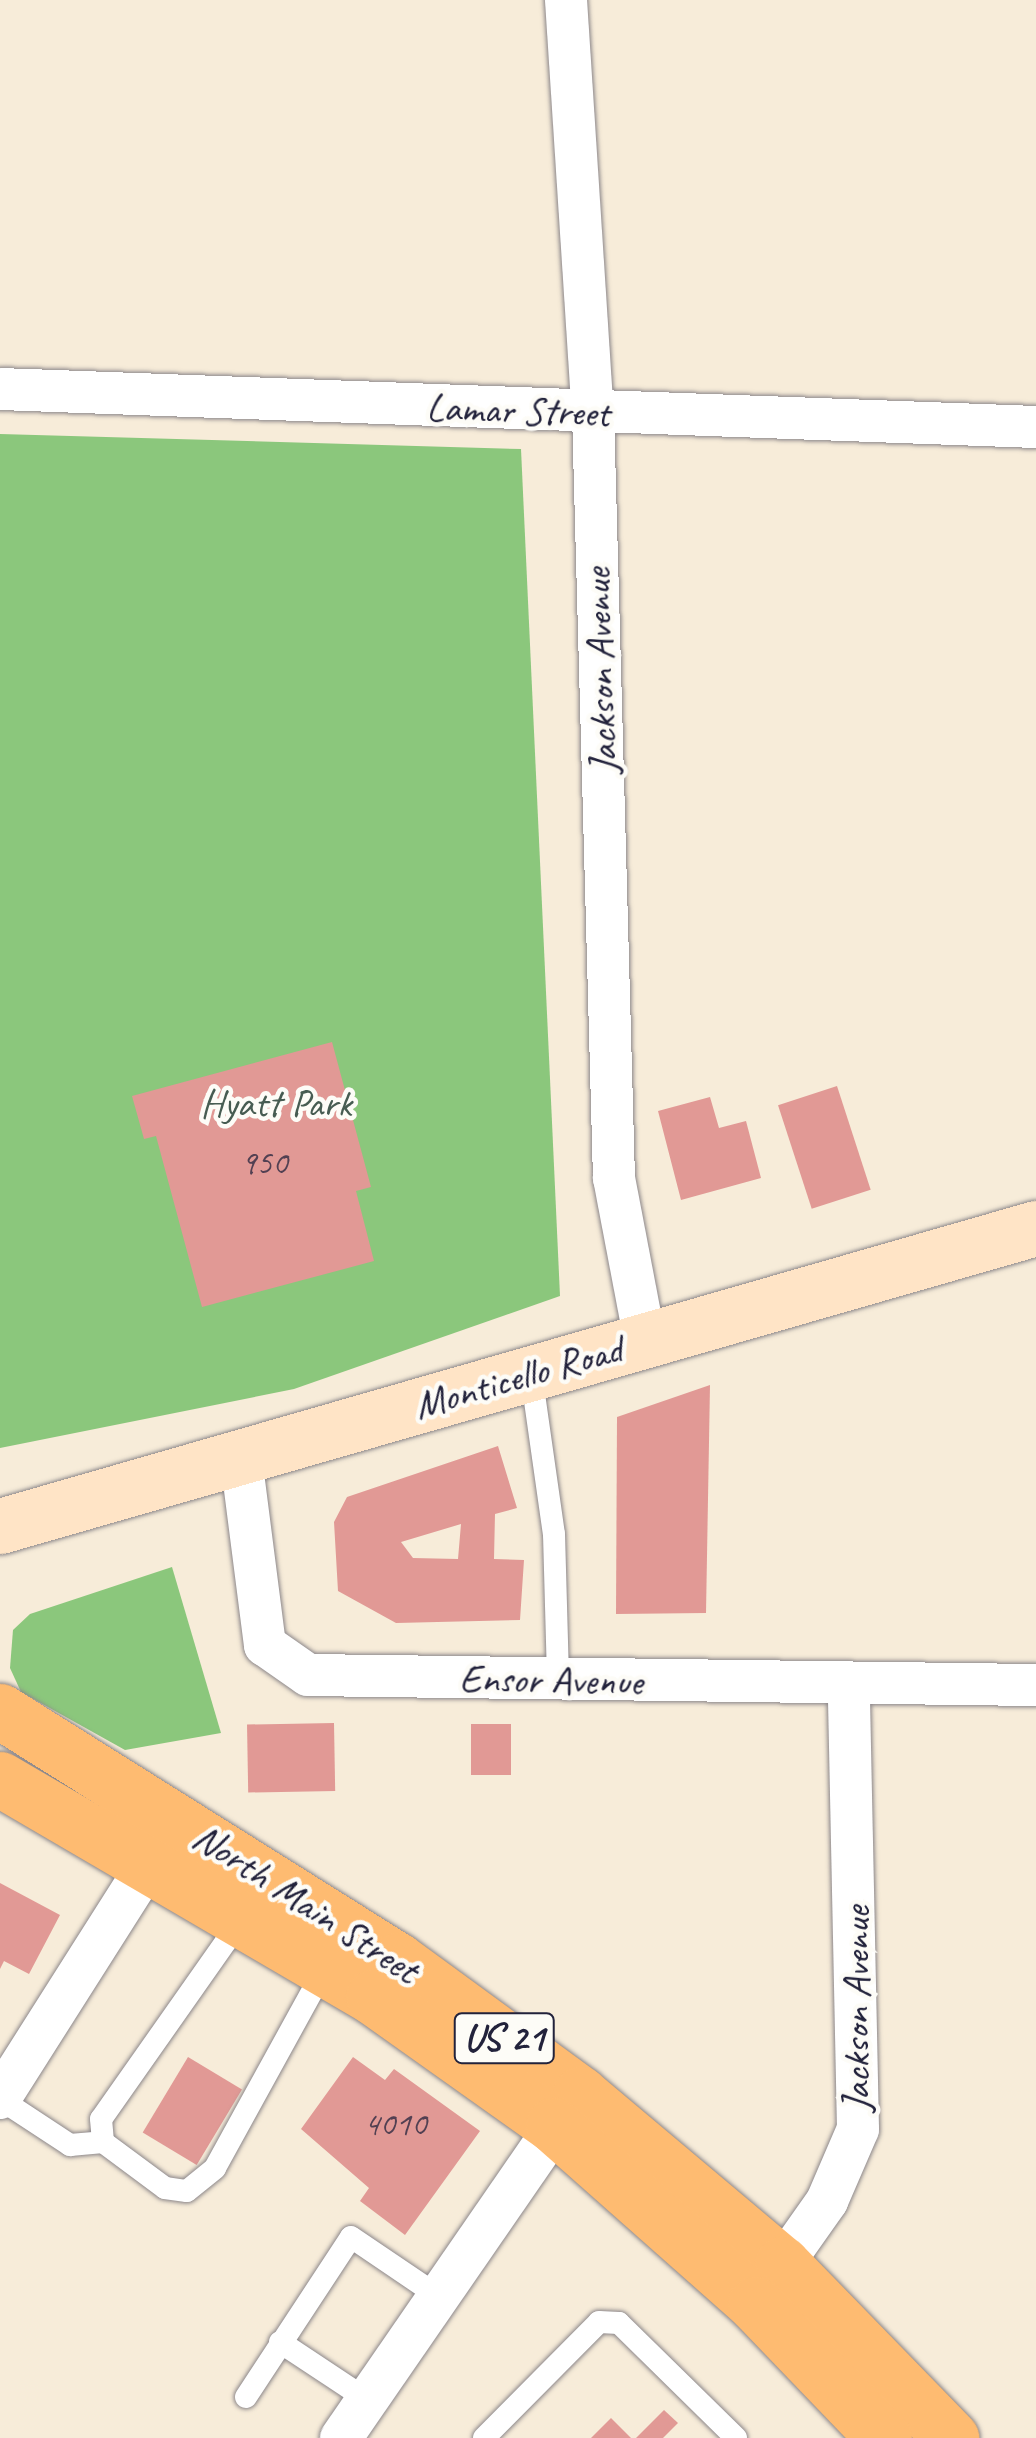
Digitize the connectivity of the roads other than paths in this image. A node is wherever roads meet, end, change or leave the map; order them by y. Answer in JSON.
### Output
{"nodes":[{"id":1,"x":566,"y":0,"type":"edge"},
{"id":2,"x":0,"y":388,"type":"edge"},
{"id":3,"x":593,"y":413,"type":"junction"},
{"id":4,"x":1036,"y":427,"type":"edge"},
{"id":5,"x":1036,"y":1228,"type":"edge"},
{"id":6,"x":646,"y":1340,"type":"junction"},
{"id":7,"x":532,"y":1374,"type":"junction"},
{"id":8,"x":241,"y":1458,"type":"junction"},
{"id":9,"x":0,"y":1526,"type":"edge"},
{"id":10,"x":558,"y":1680,"type":"junction"},
{"id":11,"x":1036,"y":1685,"type":"edge"},
{"id":12,"x":849,"y":1686,"type":"junction"},
{"id":13,"x":0,"y":1711,"type":"edge"},
{"id":14,"x":0,"y":1779,"type":"edge"},
{"id":15,"x":163,"y":1840,"type":"junction"},
{"id":16,"x":243,"y":1917,"type":"junction"},
{"id":17,"x":325,"y":1968,"type":"junction"},
{"id":18,"x":4,"y":2081,"type":"edge"},
{"id":19,"x":566,"y":2109,"type":"junction"},
{"id":20,"x":102,"y":2142,"type":"junction"},
{"id":21,"x":769,"y":2284,"type":"junction"},
{"id":22,"x":438,"y":2296,"type":"junction"},
{"id":23,"x":280,"y":2342,"type":"junction"},
{"id":24,"x":246,"y":2397,"type":"dead end"},
{"id":25,"x":351,"y":2427,"type":"edge"},
{"id":26,"x":484,"y":2438,"type":"edge"},
{"id":27,"x":736,"y":2438,"type":"edge"},
{"id":28,"x":884,"y":2438,"type":"edge"},
{"id":29,"x":951,"y":2438,"type":"edge"}],
"edges":[{"from":1,"to":3,"type":"street","name":"Jackson Avenue"},
{"from":2,"to":3,"type":"street","name":"Lamar Street"},
{"from":3,"to":4,"type":"street","name":"Lamar Street"},
{"from":3,"to":6,"type":"street","name":"Jackson Avenue"},
{"from":5,"to":6,"type":"main road","name":"Monticello Road"},
{"from":6,"to":7,"type":"main road","name":"Monticello Road"},
{"from":7,"to":8,"type":"main road","name":"Monticello Road"},
{"from":7,"to":10,"type":"lane"},
{"from":8,"to":9,"type":"main road","name":"Monticello Road"},
{"from":8,"to":10,"type":"street","name":"Ensor Avenue"},
{"from":10,"to":12,"type":"street","name":"Ensor Avenue"},
{"from":11,"to":12,"type":"street","name":"Ensor Avenue"},
{"from":12,"to":21,"type":"street","name":"Jackson Avenue"},
{"from":13,"to":15,"type":"main road","name":"North Main Street","number":"US 21"},
{"from":14,"to":15,"type":"main road","name":"North Main Street","number":"US 21"},
{"from":15,"to":16,"type":"main road","name":"North Main Street","number":"US 21"},
{"from":15,"to":18,"type":"street"},
{"from":15,"to":19,"type":"main road","name":"North Main Street","number":"US 21"},
{"from":16,"to":17,"type":"main road","name":"North Main Street","number":"US 21"},
{"from":16,"to":20,"type":"lane"},
{"from":17,"to":19,"type":"main road","name":"North Main Street","number":"US 21"},
{"from":17,"to":20,"type":"lane"},
{"from":18,"to":20,"type":"lane"},
{"from":19,"to":21,"type":"main road","name":"North Main Street","number":"US 21"},
{"from":19,"to":22,"type":"street"},
{"from":21,"to":28,"type":"main road","name":"North Main Street","number":"US 21"},
{"from":21,"to":29,"type":"main road","name":"North Main Street","number":"US 21"},
{"from":22,"to":23,"type":"lane"},
{"from":22,"to":25,"type":"street"},
{"from":23,"to":24,"type":"lane"},
{"from":23,"to":25,"type":"lane"},
{"from":26,"to":27,"type":"lane"}]}
